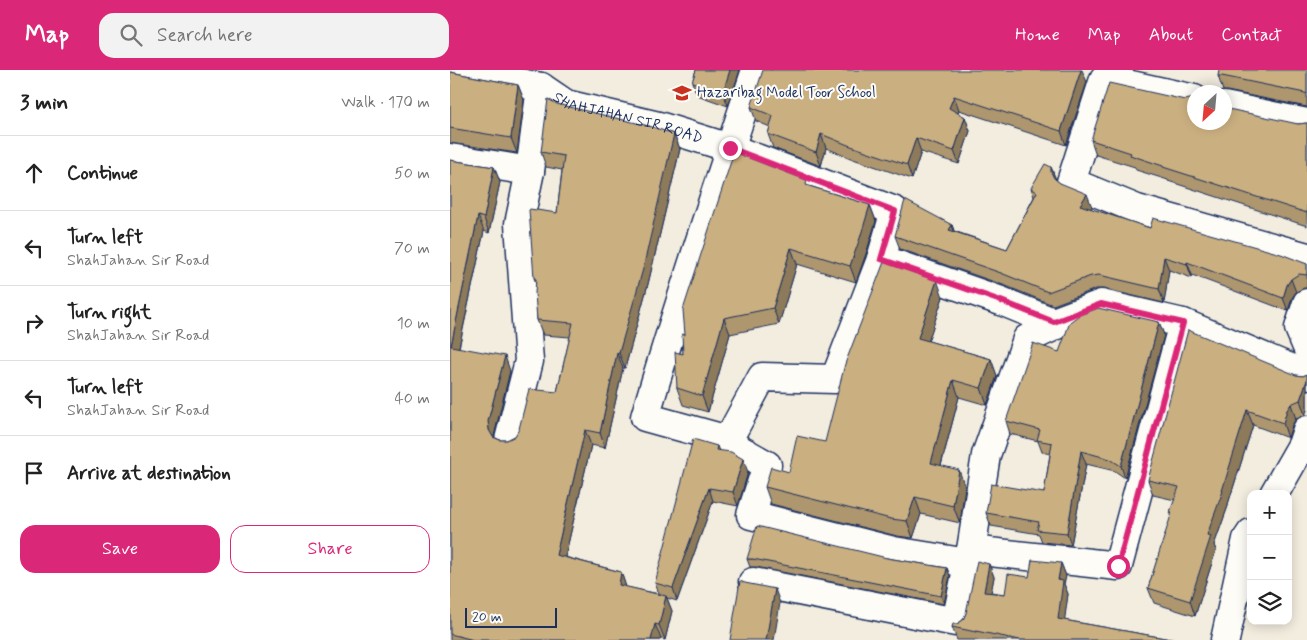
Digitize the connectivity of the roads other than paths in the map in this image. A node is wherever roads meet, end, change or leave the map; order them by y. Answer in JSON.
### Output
{"nodes":[{"id":1,"x":450,"y":70,"type":"edge"},
{"id":2,"x":756,"y":70,"type":"edge"},
{"id":3,"x":1106,"y":75,"type":"edge"},
{"id":4,"x":541,"y":87,"type":"junction"},
{"id":5,"x":1187,"y":97,"type":"edge"},
{"id":6,"x":1232,"y":108,"type":"edge"},
{"id":7,"x":1307,"y":123,"type":"edge"},
{"id":8,"x":730,"y":148,"type":"junction"},
{"id":9,"x":450,"y":158,"type":"edge"},
{"id":10,"x":530,"y":171,"type":"junction"},
{"id":11,"x":1307,"y":257,"type":"edge"},
{"id":12,"x":881,"y":259,"type":"junction"},
{"id":13,"x":1307,"y":303,"type":"edge"},
{"id":14,"x":1101,"y":304,"type":"junction"},
{"id":15,"x":1183,"y":323,"type":"junction"},
{"id":16,"x":1307,"y":347,"type":"edge"},
{"id":17,"x":1307,"y":375,"type":"edge"},
{"id":18,"x":1307,"y":430,"type":"edge"},
{"id":19,"x":510,"y":440,"type":"edge"},
{"id":20,"x":728,"y":440,"type":"junction"},
{"id":21,"x":1276,"y":490,"type":"edge"},
{"id":22,"x":1250,"y":535,"type":"edge"},
{"id":23,"x":969,"y":557,"type":"junction"},
{"id":24,"x":753,"y":582,"type":"dead end"},
{"id":25,"x":1225,"y":640,"type":"edge"}],
"edges":[{"from":1,"to":4,"type":"street","name":"SHAHJAHAN SIR ROAD"},
{"from":2,"to":8,"type":"street"},
{"from":3,"to":5,"type":"street"},
{"from":3,"to":11,"type":"street"},
{"from":4,"to":8,"type":"street","name":"SHAHJAHAN SIR ROAD"},
{"from":4,"to":10,"type":"street"},
{"from":6,"to":7,"type":"street"},
{"from":8,"to":12,"type":"street","name":"SHAHJAHAN SIR ROAD"},
{"from":8,"to":20,"type":"street"},
{"from":9,"to":10,"type":"street"},
{"from":10,"to":19,"type":"street"},
{"from":12,"to":14,"type":"street"},
{"from":12,"to":20,"type":"street"},
{"from":13,"to":16,"type":"street"},
{"from":14,"to":15,"type":"street"},
{"from":14,"to":23,"type":"street"},
{"from":15,"to":17,"type":"street"},
{"from":15,"to":23,"type":"street"},
{"from":18,"to":21,"type":"street"},
{"from":20,"to":23,"type":"street"},
{"from":22,"to":25,"type":"street"},
{"from":23,"to":24,"type":"street"}]}
